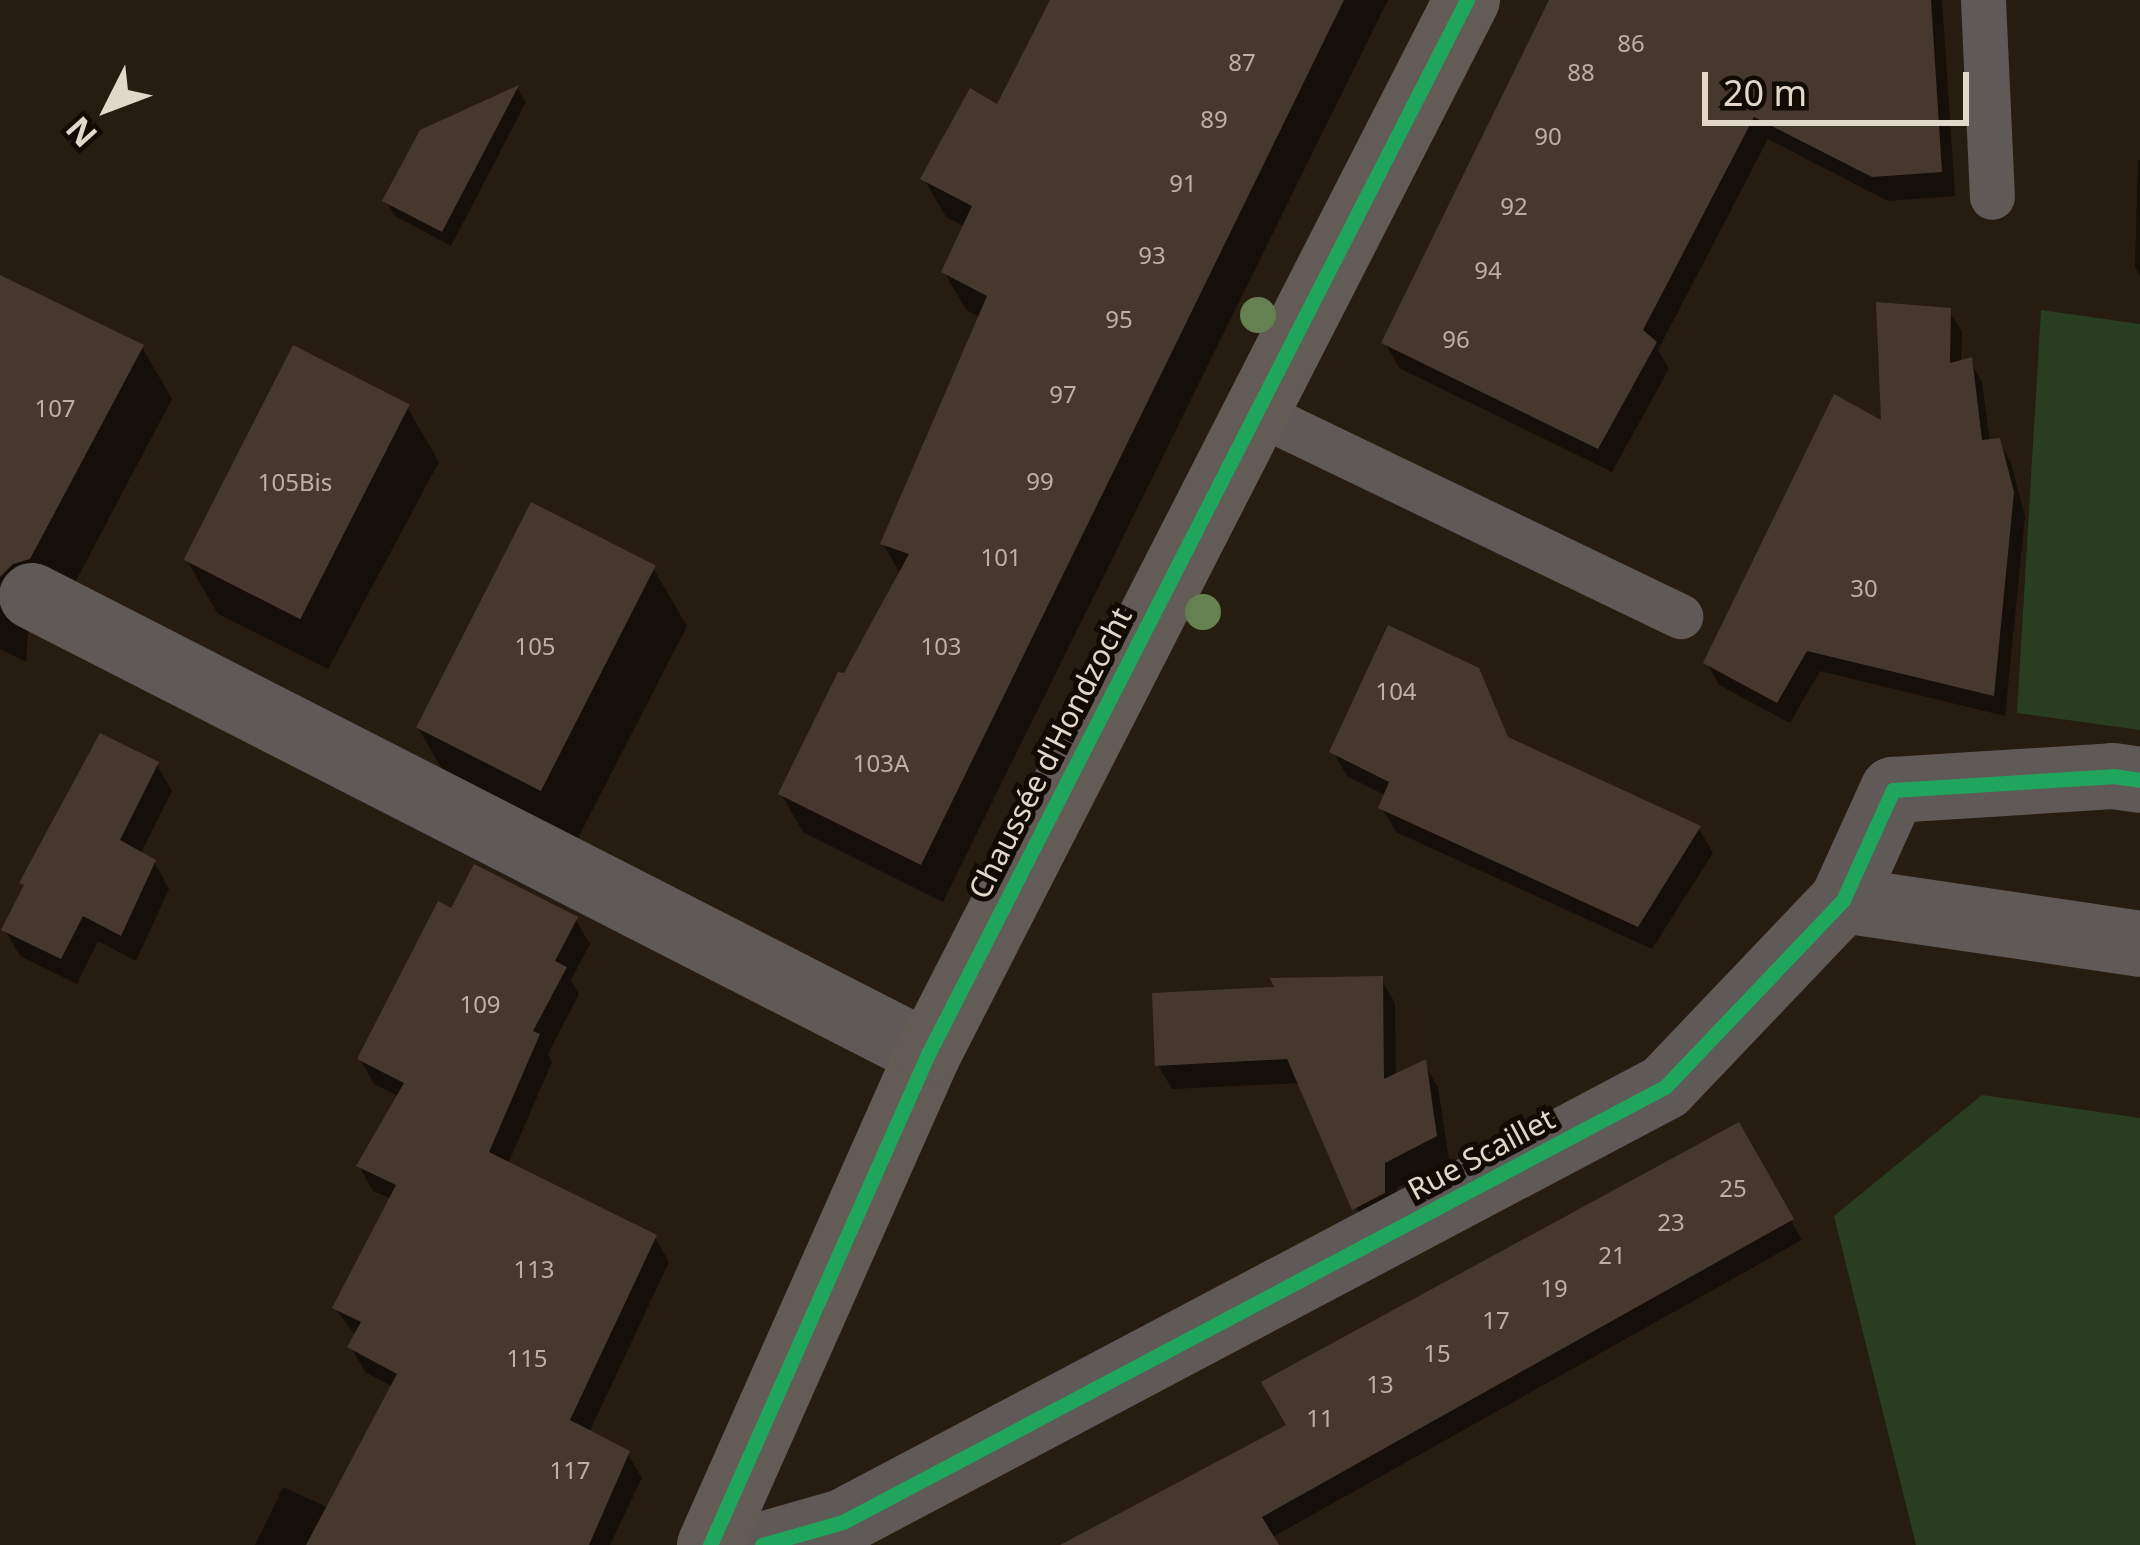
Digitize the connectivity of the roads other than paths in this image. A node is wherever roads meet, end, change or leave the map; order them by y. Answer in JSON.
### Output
{"nodes":[{"id":1,"x":1467,"y":0,"type":"edge"},
{"id":2,"x":1983,"y":0,"type":"edge"},
{"id":3,"x":1992,"y":197,"type":"dead end"},
{"id":4,"x":1256,"y":412,"type":"junction"},
{"id":5,"x":32,"y":596,"type":"dead end"},
{"id":6,"x":1680,"y":616,"type":"dead end"},
{"id":7,"x":2140,"y":780,"type":"edge"},
{"id":8,"x":1843,"y":901,"type":"junction"},
{"id":9,"x":2140,"y":944,"type":"edge"},
{"id":10,"x":928,"y":1054,"type":"junction"},
{"id":11,"x":710,"y":1545,"type":"edge"},
{"id":12,"x":762,"y":1545,"type":"edge"}],
"edges":[{"from":1,"to":4,"type":"main road","name":"Chaussée d'Hondzocht"},
{"from":2,"to":3,"type":"lane"},
{"from":4,"to":6,"type":"lane"},
{"from":4,"to":10,"type":"main road","name":"Chaussée d'Hondzocht"},
{"from":5,"to":10,"type":"street"},
{"from":7,"to":8,"type":"street","name":"Rue Scaillet"},
{"from":8,"to":9,"type":"street"},
{"from":8,"to":12,"type":"street","name":"Rue Scaillet"},
{"from":10,"to":11,"type":"main road","name":"Chaussée d'Hondzocht"}]}
